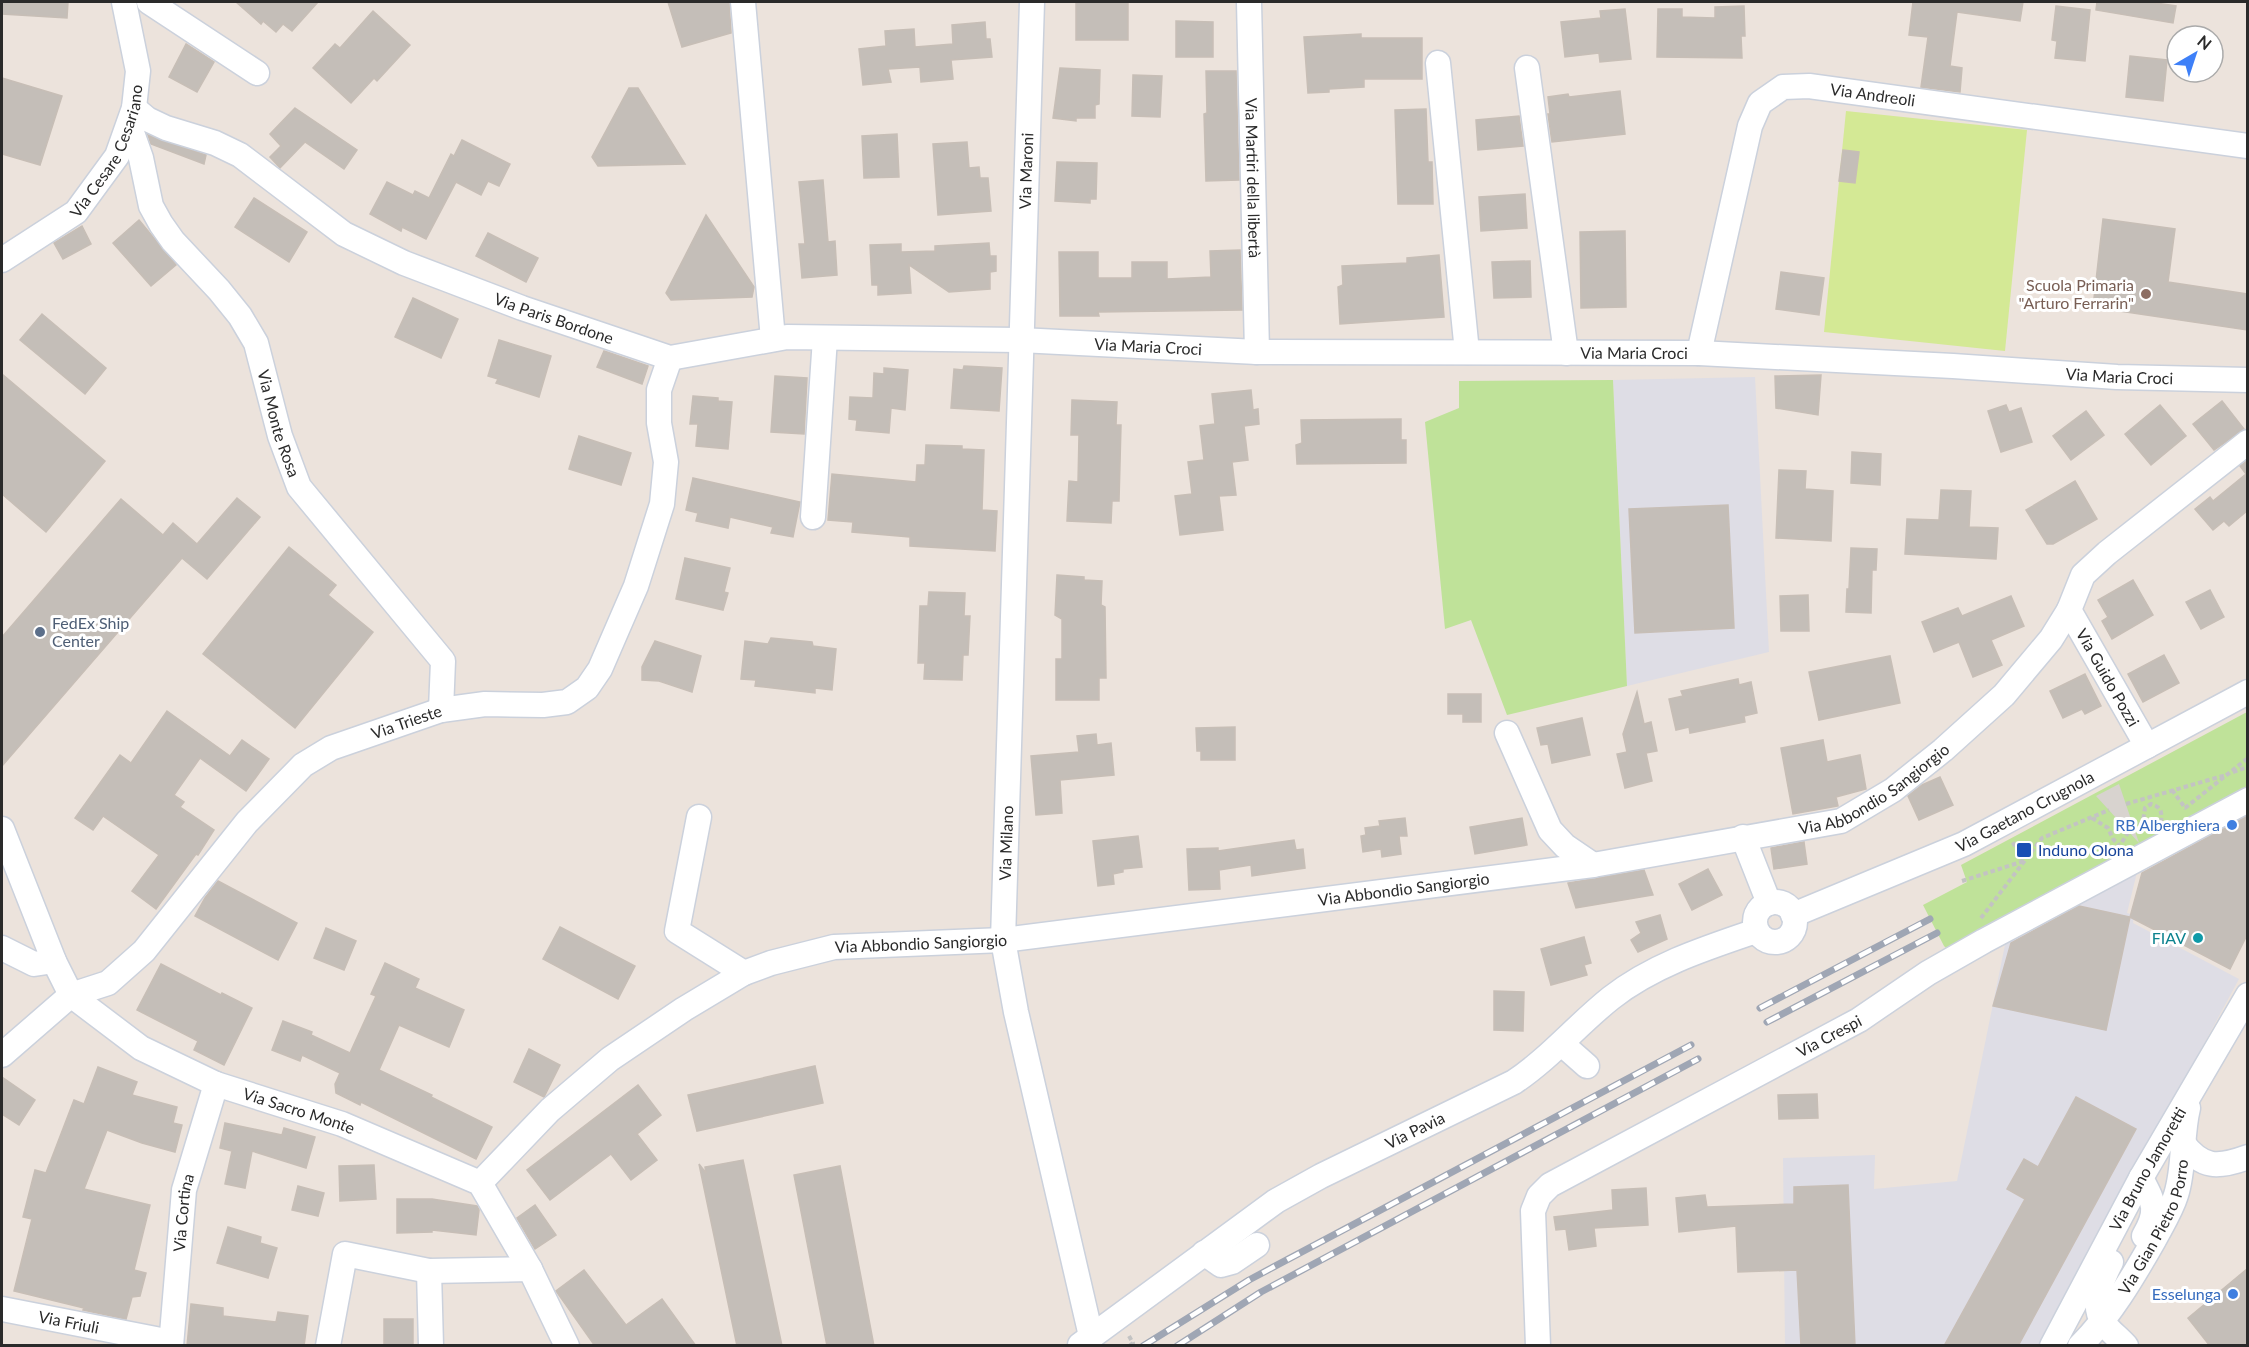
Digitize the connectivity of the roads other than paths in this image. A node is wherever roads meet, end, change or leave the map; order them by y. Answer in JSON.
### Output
{"nodes":[{"id":1,"x":124,"y":2,"type":"edge"},
{"id":2,"x":149,"y":2,"type":"edge"},
{"id":3,"x":742,"y":2,"type":"edge"},
{"id":4,"x":1032,"y":2,"type":"edge"},
{"id":5,"x":1249,"y":2,"type":"edge"},
{"id":6,"x":1438,"y":63,"type":"dead end"},
{"id":7,"x":1527,"y":68,"type":"dead end"},
{"id":8,"x":257,"y":73,"type":"dead end"},
{"id":9,"x":131,"y":116,"type":"junction"},
{"id":10,"x":2247,"y":146,"type":"edge"},
{"id":11,"x":2,"y":260,"type":"edge"},
{"id":12,"x":825,"y":338,"type":"junction"},
{"id":13,"x":773,"y":339,"type":"junction"},
{"id":14,"x":1020,"y":340,"type":"junction"},
{"id":15,"x":1257,"y":352,"type":"junction"},
{"id":16,"x":1467,"y":352,"type":"junction"},
{"id":17,"x":1566,"y":353,"type":"junction"},
{"id":18,"x":1699,"y":353,"type":"junction"},
{"id":19,"x":670,"y":358,"type":"junction"},
{"id":20,"x":2247,"y":380,"type":"edge"},
{"id":21,"x":2247,"y":442,"type":"edge"},
{"id":22,"x":813,"y":517,"type":"dead end"},
{"id":23,"x":2069,"y":610,"type":"junction"},
{"id":24,"x":2247,"y":692,"type":"edge"},
{"id":25,"x":441,"y":710,"type":"junction"},
{"id":26,"x":1507,"y":733,"type":"dead end"},
{"id":27,"x":2147,"y":746,"type":"junction"},
{"id":28,"x":2247,"y":800,"type":"edge"},
{"id":29,"x":699,"y":817,"type":"dead end"},
{"id":30,"x":2,"y":829,"type":"edge"},
{"id":31,"x":1743,"y":837,"type":"junction"},
{"id":32,"x":1593,"y":865,"type":"junction"},
{"id":33,"x":1769,"y":903,"type":"junction"},
{"id":34,"x":1793,"y":915,"type":"junction"},
{"id":35,"x":1756,"y":931,"type":"junction"},
{"id":36,"x":1003,"y":940,"type":"junction"},
{"id":37,"x":2,"y":948,"type":"edge"},
{"id":38,"x":54,"y":962,"type":"junction"},
{"id":39,"x":744,"y":973,"type":"junction"},
{"id":40,"x":71,"y":995,"type":"junction"},
{"id":41,"x":2247,"y":995,"type":"edge"},
{"id":42,"x":1562,"y":1044,"type":"junction"},
{"id":43,"x":2,"y":1055,"type":"edge"},
{"id":44,"x":1587,"y":1066,"type":"dead end"},
{"id":45,"x":216,"y":1084,"type":"junction"},
{"id":46,"x":2192,"y":1090,"type":"junction"},
{"id":47,"x":2182,"y":1142,"type":"junction"},
{"id":48,"x":2247,"y":1157,"type":"edge"},
{"id":49,"x":480,"y":1182,"type":"junction"},
{"id":50,"x":2144,"y":1185,"type":"junction"},
{"id":51,"x":1257,"y":1245,"type":"dead end"},
{"id":52,"x":1204,"y":1253,"type":"junction"},
{"id":53,"x":530,"y":1269,"type":"junction"},
{"id":54,"x":429,"y":1271,"type":"junction"},
{"id":55,"x":2,"y":1309,"type":"edge"},
{"id":56,"x":2108,"y":1312,"type":"junction"},
{"id":57,"x":1085,"y":1341,"type":"edge"},
{"id":58,"x":171,"y":1344,"type":"edge"},
{"id":59,"x":328,"y":1346,"type":"edge"},
{"id":60,"x":431,"y":1346,"type":"edge"},
{"id":61,"x":567,"y":1346,"type":"edge"},
{"id":62,"x":1538,"y":1346,"type":"edge"},
{"id":63,"x":2052,"y":1346,"type":"edge"},
{"id":64,"x":2080,"y":1346,"type":"edge"},
{"id":65,"x":2127,"y":1346,"type":"edge"}],
"edges":[{"from":1,"to":9,"type":"street","name":"Via Cesare Cesariano"},
{"from":2,"to":8,"type":"street"},
{"from":3,"to":13,"type":"street"},
{"from":4,"to":14,"type":"street","name":"Via Maroni"},
{"from":5,"to":15,"type":"street","name":"Via Martiri della libertà"},
{"from":6,"to":16,"type":"street"},
{"from":7,"to":17,"type":"street"},
{"from":9,"to":11,"type":"street","name":"Via Cesare Cesariano"},
{"from":9,"to":19,"type":"street","name":"Via Paris Bordone"},
{"from":9,"to":25,"type":"street","name":"Via Monte Rosa"},
{"from":10,"to":18,"type":"street","name":"Via Andreoli"},
{"from":12,"to":13,"type":"street","name":"Via Paris Bordone"},
{"from":12,"to":14,"type":"street","name":"Via Paris Bordone"},
{"from":12,"to":22,"type":"street"},
{"from":13,"to":19,"type":"street","name":"Via Paris Bordone"},
{"from":14,"to":15,"type":"street","name":"Via Maria Croci"},
{"from":14,"to":36,"type":"street","name":"Via Milano"},
{"from":15,"to":16,"type":"street","name":"Via Maria Croci"},
{"from":16,"to":17,"type":"street","name":"Via Maria Croci"},
{"from":17,"to":18,"type":"street","name":"Via Maria Croci"},
{"from":18,"to":20,"type":"street","name":"Via Maria Croci"},
{"from":19,"to":25,"type":"street","name":"Via Trieste"},
{"from":21,"to":23,"type":"street","name":"Via Abbondio Sangiorgio"},
{"from":23,"to":27,"type":"street","name":"Via Guido Pozzi"},
{"from":23,"to":31,"type":"street","name":"Via Abbondio Sangiorgio"},
{"from":24,"to":27,"type":"street","name":"Via Gaetano Crugnola"},
{"from":25,"to":40,"type":"street","name":"Via Trieste"},
{"from":26,"to":32,"type":"street"},
{"from":27,"to":34,"type":"street","name":"Via Gaetano Crugnola"},
{"from":28,"to":62,"type":"street","name":"Via Crespi"},
{"from":29,"to":39,"type":"street"},
{"from":30,"to":38,"type":"street","name":"Via Sacro Monte"},
{"from":31,"to":32,"type":"street","name":"Via Abbondio Sangiorgio"},
{"from":31,"to":33,"type":"street"},
{"from":32,"to":36,"type":"street","name":"Via Abbondio Sangiorgio"},
{"from":33,"to":34,"type":"street"},
{"from":33,"to":35,"type":"street"},
{"from":34,"to":35,"type":"street"},
{"from":35,"to":42,"type":"street","name":"Via Pavia"},
{"from":36,"to":39,"type":"street","name":"Via Abbondio Sangiorgio"},
{"from":36,"to":57,"type":"street","name":"Via Milano"},
{"from":37,"to":38,"type":"street"},
{"from":38,"to":40,"type":"street","name":"Via Sacro Monte"},
{"from":39,"to":49,"type":"street","name":"Via Abbondio Sangiorgio"},
{"from":40,"to":43,"type":"street","name":"Via Trieste"},
{"from":40,"to":45,"type":"street","name":"Via Sacro Monte"},
{"from":41,"to":46,"type":"street","name":"Via Bruno Jamoretti"},
{"from":42,"to":44,"type":"street"},
{"from":42,"to":52,"type":"street","name":"Via Pavia"},
{"from":45,"to":49,"type":"street","name":"Via Sacro Monte"},
{"from":45,"to":58,"type":"street","name":"Via Cortina"},
{"from":46,"to":47,"type":"street","name":"Via Gian Pietro Porro"},
{"from":46,"to":50,"type":"street","name":"Via Bruno Jamoretti"},
{"from":47,"to":48,"type":"street"},
{"from":47,"to":56,"type":"street","name":"Via Gian Pietro Porro"},
{"from":49,"to":53,"type":"street"},
{"from":50,"to":56,"type":"street"},
{"from":50,"to":63,"type":"street","name":"Via Bruno Jamoretti"},
{"from":51,"to":52,"type":"street"},
{"from":52,"to":57,"type":"street","name":"Via Pavia"},
{"from":53,"to":54,"type":"street"},
{"from":53,"to":61,"type":"street"},
{"from":54,"to":59,"type":"street"},
{"from":54,"to":60,"type":"street"},
{"from":55,"to":58,"type":"street","name":"Via Friuli"},
{"from":56,"to":64,"type":"street","name":"Via Gian Pietro Porro"},
{"from":56,"to":65,"type":"street"}]}
